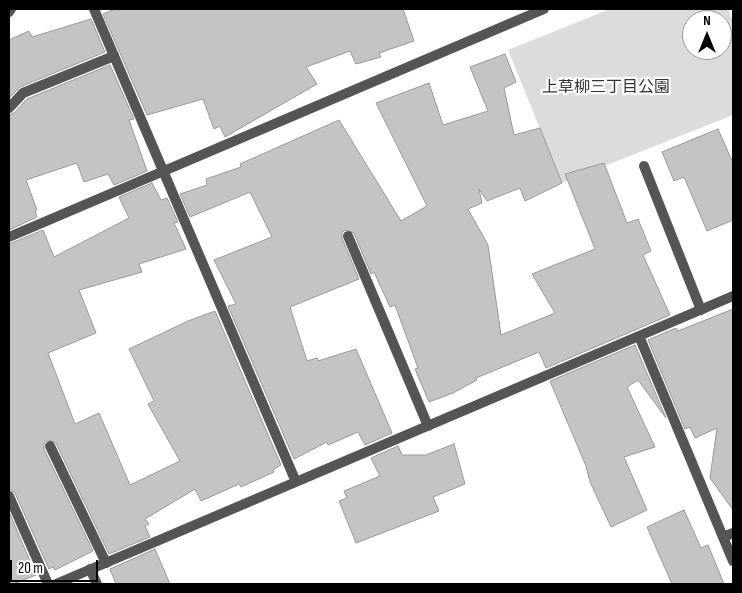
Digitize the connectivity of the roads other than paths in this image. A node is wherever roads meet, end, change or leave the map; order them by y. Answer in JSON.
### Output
{"nodes":[{"id":1,"x":12,"y":9,"type":"edge"},
{"id":2,"x":94,"y":9,"type":"edge"},
{"id":3,"x":544,"y":9,"type":"edge"},
{"id":4,"x":9,"y":12,"type":"edge"},
{"id":5,"x":114,"y":56,"type":"junction"},
{"id":6,"x":9,"y":108,"type":"edge"},
{"id":7,"x":644,"y":166,"type":"dead end"},
{"id":8,"x":164,"y":171,"type":"junction"},
{"id":9,"x":348,"y":236,"type":"dead end"},
{"id":10,"x":9,"y":237,"type":"edge"},
{"id":11,"x":733,"y":296,"type":"edge"},
{"id":12,"x":701,"y":310,"type":"junction"},
{"id":13,"x":639,"y":336,"type":"junction"},
{"id":14,"x":428,"y":426,"type":"junction"},
{"id":15,"x":50,"y":446,"type":"dead end"},
{"id":16,"x":296,"y":482,"type":"junction"},
{"id":17,"x":9,"y":496,"type":"edge"},
{"id":18,"x":728,"y":535,"type":"edge"},
{"id":19,"x":733,"y":560,"type":"edge"},
{"id":20,"x":106,"y":563,"type":"junction"},
{"id":21,"x":90,"y":569,"type":"junction"},
{"id":22,"x":48,"y":584,"type":"edge"},
{"id":23,"x":56,"y":584,"type":"edge"},
{"id":24,"x":97,"y":584,"type":"edge"}],
"edges":[{"from":1,"to":4,"type":"street"},
{"from":2,"to":5,"type":"street"},
{"from":3,"to":8,"type":"street"},
{"from":5,"to":6,"type":"street"},
{"from":5,"to":8,"type":"street"},
{"from":7,"to":12,"type":"street"},
{"from":8,"to":10,"type":"street"},
{"from":8,"to":16,"type":"street"},
{"from":9,"to":14,"type":"street"},
{"from":11,"to":12,"type":"street"},
{"from":12,"to":13,"type":"street"},
{"from":13,"to":14,"type":"street"},
{"from":13,"to":18,"type":"street"},
{"from":14,"to":16,"type":"street"},
{"from":15,"to":20,"type":"street"},
{"from":16,"to":20,"type":"street"},
{"from":17,"to":22,"type":"street"},
{"from":18,"to":19,"type":"street"},
{"from":20,"to":21,"type":"street"},
{"from":21,"to":23,"type":"street"},
{"from":21,"to":24,"type":"street"}]}
